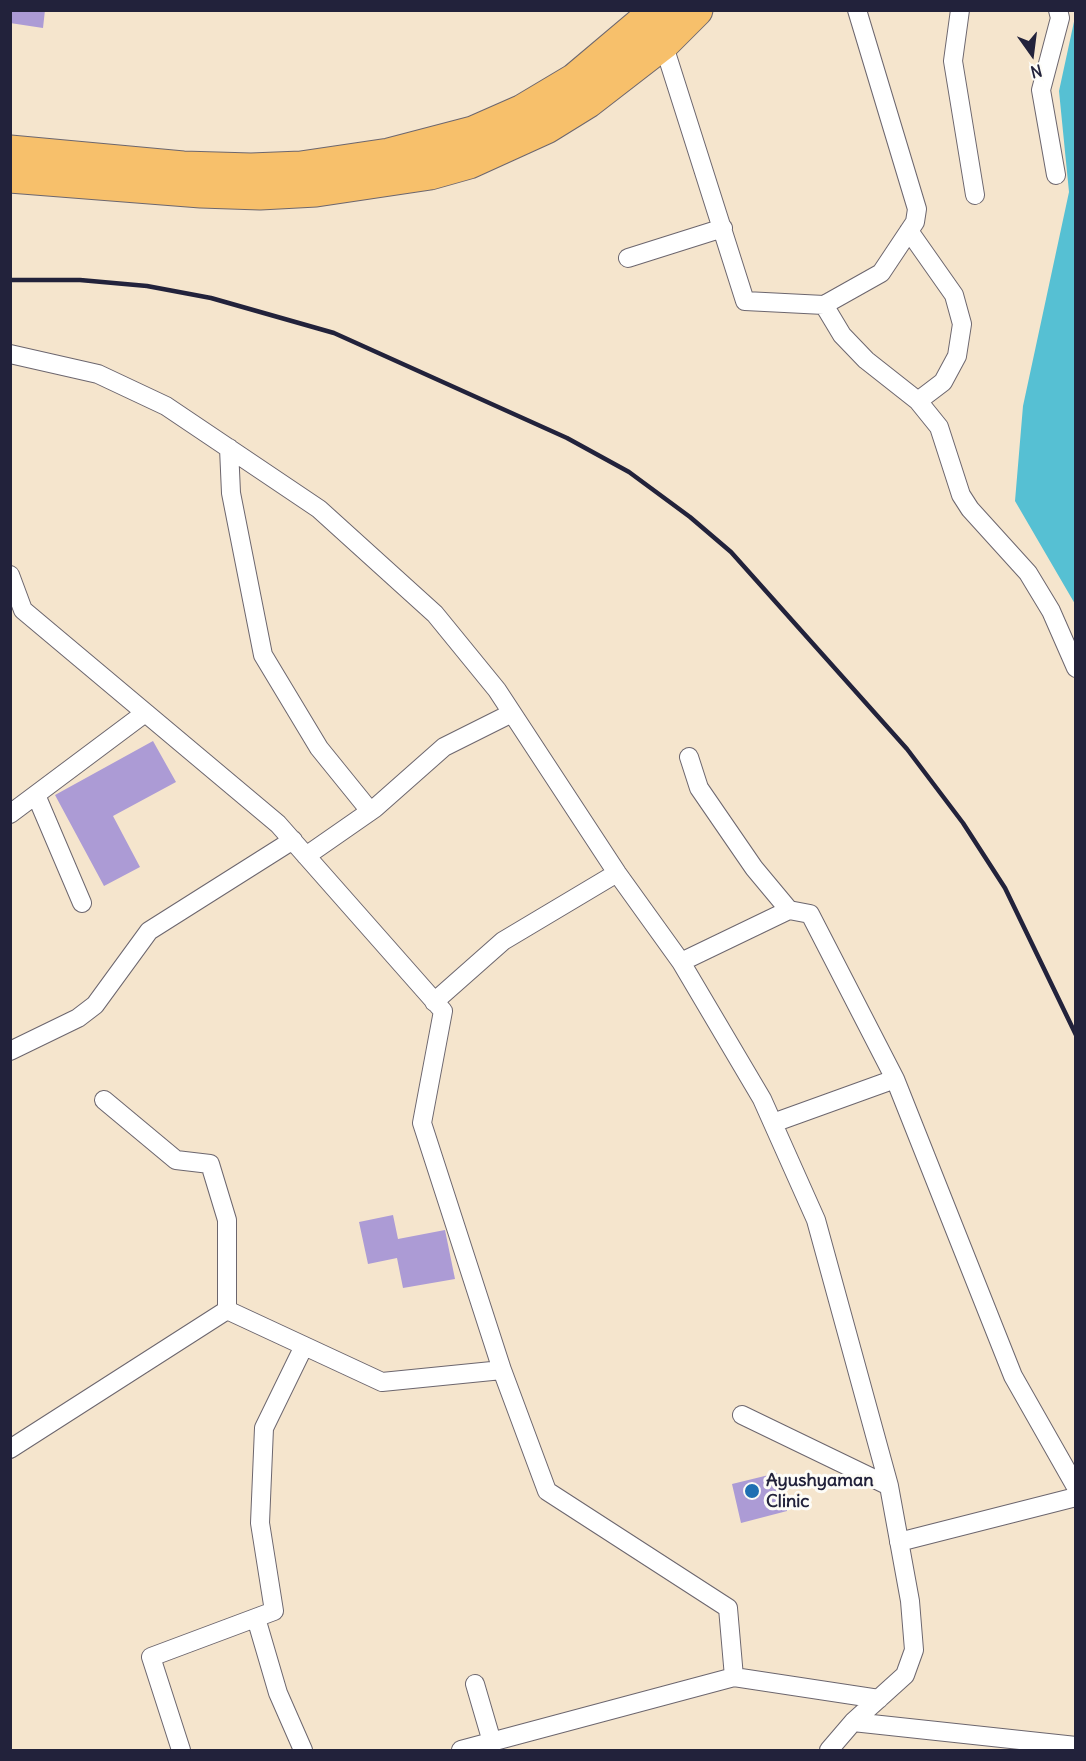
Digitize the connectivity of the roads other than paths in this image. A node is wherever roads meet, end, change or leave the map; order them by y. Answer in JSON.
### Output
{"nodes":[{"id":1,"x":658,"y":10,"type":"edge"},
{"id":2,"x":696,"y":10,"type":"edge"},
{"id":3,"x":857,"y":10,"type":"edge"},
{"id":4,"x":960,"y":10,"type":"edge"},
{"id":5,"x":1058,"y":10,"type":"edge"},
{"id":6,"x":663,"y":43,"type":"junction"},
{"id":7,"x":10,"y":152,"type":"edge"},
{"id":8,"x":1056,"y":175,"type":"dead end"},
{"id":9,"x":10,"y":176,"type":"edge"},
{"id":10,"x":975,"y":195,"type":"dead end"},
{"id":11,"x":723,"y":228,"type":"junction"},
{"id":12,"x":909,"y":231,"type":"junction"},
{"id":13,"x":627,"y":258,"type":"dead end"},
{"id":14,"x":824,"y":306,"type":"junction"},
{"id":15,"x":10,"y":354,"type":"edge"},
{"id":16,"x":918,"y":401,"type":"junction"},
{"id":17,"x":229,"y":448,"type":"junction"},
{"id":18,"x":10,"y":575,"type":"edge"},
{"id":19,"x":1076,"y":668,"type":"edge"},
{"id":20,"x":145,"y":712,"type":"junction"},
{"id":21,"x":512,"y":713,"type":"junction"},
{"id":22,"x":689,"y":757,"type":"dead end"},
{"id":23,"x":36,"y":795,"type":"junction"},
{"id":24,"x":370,"y":811,"type":"junction"},
{"id":25,"x":10,"y":814,"type":"edge"},
{"id":26,"x":292,"y":840,"type":"junction"},
{"id":27,"x":306,"y":856,"type":"junction"},
{"id":28,"x":617,"y":873,"type":"junction"},
{"id":29,"x":82,"y":903,"type":"dead end"},
{"id":30,"x":789,"y":910,"type":"junction"},
{"id":31,"x":681,"y":962,"type":"junction"},
{"id":32,"x":434,"y":1002,"type":"junction"},
{"id":33,"x":10,"y":1051,"type":"edge"},
{"id":34,"x":895,"y":1079,"type":"junction"},
{"id":35,"x":104,"y":1100,"type":"dead end"},
{"id":36,"x":773,"y":1123,"type":"junction"},
{"id":37,"x":227,"y":1310,"type":"junction"},
{"id":38,"x":304,"y":1346,"type":"junction"},
{"id":39,"x":502,"y":1370,"type":"junction"},
{"id":40,"x":741,"y":1415,"type":"dead end"},
{"id":41,"x":10,"y":1449,"type":"edge"},
{"id":42,"x":889,"y":1486,"type":"junction"},
{"id":43,"x":1076,"y":1487,"type":"edge"},
{"id":44,"x":1076,"y":1497,"type":"edge"},
{"id":45,"x":899,"y":1542,"type":"junction"},
{"id":46,"x":256,"y":1618,"type":"junction"},
{"id":47,"x":734,"y":1677,"type":"junction"},
{"id":48,"x":475,"y":1684,"type":"dead end"},
{"id":49,"x":879,"y":1699,"type":"junction"},
{"id":50,"x":853,"y":1722,"type":"junction"},
{"id":51,"x":492,"y":1742,"type":"junction"},
{"id":52,"x":1076,"y":1746,"type":"edge"},
{"id":53,"x":181,"y":1750,"type":"edge"},
{"id":54,"x":303,"y":1750,"type":"edge"},
{"id":55,"x":460,"y":1750,"type":"edge"},
{"id":56,"x":829,"y":1750,"type":"edge"}],
"edges":[{"from":1,"to":7,"type":"highway"},
{"from":2,"to":6,"type":"highway"},
{"from":3,"to":12,"type":"street"},
{"from":4,"to":10,"type":"street"},
{"from":5,"to":8,"type":"street"},
{"from":6,"to":9,"type":"highway"},
{"from":6,"to":11,"type":"street"},
{"from":11,"to":13,"type":"street"},
{"from":11,"to":14,"type":"street"},
{"from":12,"to":14,"type":"street"},
{"from":12,"to":16,"type":"street"},
{"from":14,"to":16,"type":"street"},
{"from":15,"to":17,"type":"street"},
{"from":16,"to":19,"type":"street"},
{"from":17,"to":21,"type":"street"},
{"from":17,"to":24,"type":"street"},
{"from":18,"to":20,"type":"street"},
{"from":20,"to":23,"type":"street"},
{"from":20,"to":26,"type":"street"},
{"from":21,"to":24,"type":"street"},
{"from":21,"to":28,"type":"street"},
{"from":22,"to":30,"type":"street"},
{"from":23,"to":25,"type":"street"},
{"from":23,"to":29,"type":"street"},
{"from":24,"to":27,"type":"street"},
{"from":26,"to":27,"type":"street"},
{"from":26,"to":33,"type":"street"},
{"from":27,"to":32,"type":"street"},
{"from":28,"to":31,"type":"street"},
{"from":28,"to":32,"type":"street"},
{"from":30,"to":31,"type":"street"},
{"from":30,"to":34,"type":"street"},
{"from":31,"to":36,"type":"street"},
{"from":32,"to":39,"type":"street"},
{"from":34,"to":36,"type":"street"},
{"from":34,"to":43,"type":"street"},
{"from":35,"to":37,"type":"street"},
{"from":36,"to":42,"type":"street"},
{"from":37,"to":38,"type":"street"},
{"from":37,"to":41,"type":"street"},
{"from":38,"to":39,"type":"street"},
{"from":38,"to":46,"type":"street"},
{"from":39,"to":47,"type":"street"},
{"from":40,"to":42,"type":"street"},
{"from":42,"to":45,"type":"street"},
{"from":44,"to":45,"type":"street"},
{"from":45,"to":49,"type":"street"},
{"from":46,"to":53,"type":"street"},
{"from":46,"to":54,"type":"street"},
{"from":47,"to":49,"type":"street"},
{"from":47,"to":51,"type":"street"},
{"from":48,"to":51,"type":"street"},
{"from":49,"to":50,"type":"street"},
{"from":50,"to":52,"type":"street"},
{"from":50,"to":56,"type":"street"},
{"from":51,"to":55,"type":"street"}]}
